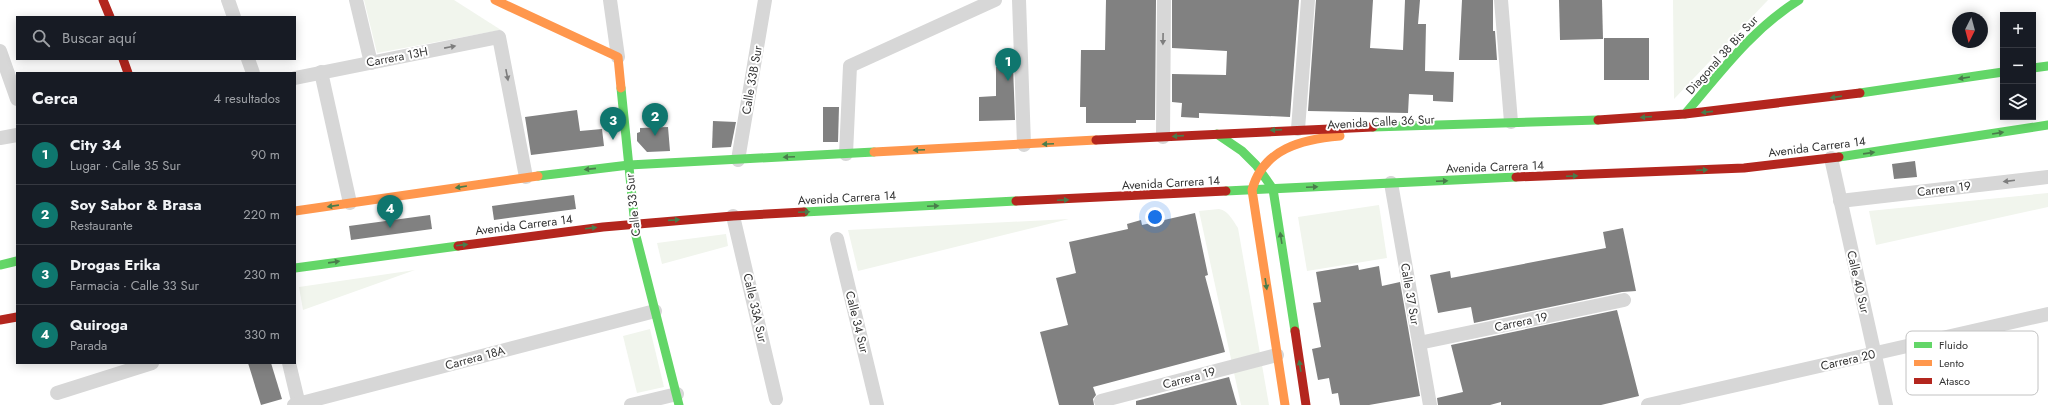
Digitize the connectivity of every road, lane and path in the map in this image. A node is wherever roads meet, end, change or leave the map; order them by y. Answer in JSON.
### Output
{"nodes":[{"id":1,"x":103,"y":0,"type":"edge"},
{"id":2,"x":228,"y":0,"type":"edge"},
{"id":3,"x":356,"y":0,"type":"edge"},
{"id":4,"x":495,"y":0,"type":"edge"},
{"id":5,"x":610,"y":0,"type":"edge"},
{"id":6,"x":765,"y":0,"type":"edge"},
{"id":7,"x":1019,"y":0,"type":"edge"},
{"id":8,"x":1164,"y":0,"type":"edge"},
{"id":9,"x":1308,"y":0,"type":"edge"},
{"id":10,"x":1501,"y":0,"type":"edge"},
{"id":11,"x":1799,"y":0,"type":"edge"},
{"id":12,"x":994,"y":1,"type":"edge"},
{"id":13,"x":110,"y":16,"type":"edge"},
{"id":14,"x":234,"y":16,"type":"edge"},
{"id":15,"x":0,"y":51,"type":"edge"},
{"id":16,"x":618,"y":57,"type":"junction"},
{"id":17,"x":123,"y":60,"type":"edge"},
{"id":18,"x":248,"y":60,"type":"edge"},
{"id":19,"x":371,"y":63,"type":"junction"},
{"id":20,"x":2048,"y":66,"type":"edge"},
{"id":21,"x":2036,"y":68,"type":"edge"},
{"id":22,"x":128,"y":72,"type":"edge"},
{"id":23,"x":253,"y":72,"type":"edge"},
{"id":24,"x":321,"y":72,"type":"junction"},
{"id":25,"x":2000,"y":72,"type":"edge"},
{"id":26,"x":296,"y":78,"type":"edge"},
{"id":27,"x":16,"y":96,"type":"edge"},
{"id":28,"x":1685,"y":114,"type":"junction"},
{"id":29,"x":1511,"y":122,"type":"junction"},
{"id":30,"x":2048,"y":125,"type":"edge"},
{"id":31,"x":1298,"y":129,"type":"junction"},
{"id":32,"x":1217,"y":134,"type":"junction"},
{"id":33,"x":16,"y":135,"type":"edge"},
{"id":34,"x":1162,"y":137,"type":"junction"},
{"id":35,"x":0,"y":138,"type":"edge"},
{"id":36,"x":1024,"y":145,"type":"junction"},
{"id":37,"x":846,"y":154,"type":"junction"},
{"id":38,"x":1831,"y":158,"type":"junction"},
{"id":39,"x":738,"y":160,"type":"junction"},
{"id":40,"x":629,"y":165,"type":"junction"},
{"id":41,"x":1260,"y":168,"type":"junction"},
{"id":42,"x":526,"y":177,"type":"junction"},
{"id":43,"x":2048,"y":177,"type":"edge"},
{"id":44,"x":1392,"y":183,"type":"junction"},
{"id":45,"x":1273,"y":189,"type":"junction"},
{"id":46,"x":1252,"y":190,"type":"junction"},
{"id":47,"x":1840,"y":201,"type":"junction"},
{"id":48,"x":350,"y":203,"type":"junction"},
{"id":49,"x":296,"y":211,"type":"edge"},
{"id":50,"x":733,"y":216,"type":"junction"},
{"id":51,"x":635,"y":224,"type":"junction"},
{"id":52,"x":837,"y":239,"type":"dead end"},
{"id":53,"x":16,"y":261,"type":"edge"},
{"id":54,"x":0,"y":264,"type":"edge"},
{"id":55,"x":296,"y":268,"type":"edge"},
{"id":56,"x":1624,"y":300,"type":"dead end"},
{"id":57,"x":655,"y":311,"type":"junction"},
{"id":58,"x":2048,"y":314,"type":"edge"},
{"id":59,"x":16,"y":317,"type":"edge"},
{"id":60,"x":0,"y":320,"type":"edge"},
{"id":61,"x":1974,"y":331,"type":"edge"},
{"id":62,"x":1419,"y":343,"type":"junction"},
{"id":63,"x":1906,"y":347,"type":"edge"},
{"id":64,"x":1874,"y":354,"type":"junction"},
{"id":65,"x":1277,"y":355,"type":"junction"},
{"id":66,"x":149,"y":364,"type":"edge"},
{"id":67,"x":289,"y":364,"type":"edge"},
{"id":68,"x":56,"y":392,"type":"dead end"},
{"id":69,"x":776,"y":399,"type":"dead end"},
{"id":70,"x":678,"y":400,"type":"edge"},
{"id":71,"x":1101,"y":401,"type":"dead end"},
{"id":72,"x":297,"y":405,"type":"edge"},
{"id":73,"x":631,"y":405,"type":"edge"},
{"id":74,"x":877,"y":405,"type":"edge"},
{"id":75,"x":1285,"y":405,"type":"edge"},
{"id":76,"x":1306,"y":405,"type":"edge"},
{"id":77,"x":1430,"y":405,"type":"edge"},
{"id":78,"x":1648,"y":405,"type":"edge"},
{"id":79,"x":1886,"y":405,"type":"edge"}],
"edges":[{"from":1,"to":13,"type":"main road"},
{"from":2,"to":14,"type":"street"},
{"from":3,"to":19,"type":"street"},
{"from":4,"to":16,"type":"main road"},
{"from":5,"to":16,"type":"street","name":"Calle 33 Sur"},
{"from":6,"to":39,"type":"street","name":"Calle 33B Sur"},
{"from":7,"to":36,"type":"street"},
{"from":8,"to":34,"type":"street","one_way":true},
{"from":9,"to":31,"type":"street"},
{"from":10,"to":29,"type":"street"},
{"from":11,"to":28,"type":"main road","name":"Diagonal 38 Bis Sur"},
{"from":12,"to":37,"type":"street"},
{"from":15,"to":27,"type":"street"},
{"from":16,"to":40,"type":"main road","name":"Calle 33 Sur"},
{"from":17,"to":22,"type":"main road"},
{"from":18,"to":23,"type":"street"},
{"from":19,"to":24,"type":"street","name":"Carrera 13H"},
{"from":19,"to":42,"type":"street","name":"Carrera 13H","one_way":true},
{"from":20,"to":21,"type":"main road"},
{"from":24,"to":26,"type":"street","name":"Carrera 13H"},
{"from":24,"to":48,"type":"street"},
{"from":25,"to":28,"type":"main road","one_way":true},
{"from":28,"to":29,"type":"main road","one_way":true},
{"from":29,"to":31,"type":"main road"},
{"from":29,"to":41,"type":"main road","name":"Avenida Calle 36 Sur"},
{"from":38,"to":30,"type":"main road","name":"Avenida Carrera 14","one_way":true},
{"from":31,"to":32,"type":"main road","one_way":true},
{"from":32,"to":34,"type":"main road","one_way":true},
{"from":32,"to":41,"type":"main road"},
{"from":33,"to":35,"type":"street"},
{"from":34,"to":36,"type":"main road","one_way":true},
{"from":36,"to":37,"type":"main road","one_way":true},
{"from":37,"to":39,"type":"main road","one_way":true},
{"from":44,"to":38,"type":"main road","name":"Avenida Carrera 14","one_way":true},
{"from":38,"to":47,"type":"street","name":"Calle 40 Sur"},
{"from":39,"to":40,"type":"main road"},
{"from":40,"to":42,"type":"main road","one_way":true},
{"from":40,"to":51,"type":"main road","name":"Calle 33 Sur"},
{"from":41,"to":45,"type":"main road"},
{"from":41,"to":46,"type":"main road","name":"Avenida Calle 36 Sur"},
{"from":42,"to":48,"type":"main road","one_way":true},
{"from":43,"to":47,"type":"street","name":"Carrera 19","one_way":true},
{"from":45,"to":44,"type":"main road","name":"Avenida Carrera 14","one_way":true},
{"from":44,"to":62,"type":"street","name":"Calle 37 Sur"},
{"from":45,"to":46,"type":"main road","name":"Avenida Carrera 14"},
{"from":76,"to":45,"type":"main road","one_way":true},
{"from":50,"to":46,"type":"main road","name":"Avenida Carrera 14","one_way":true},
{"from":46,"to":65,"type":"main road","name":"Avenida Calle 36 Sur","one_way":true},
{"from":47,"to":64,"type":"street","name":"Calle 40 Sur"},
{"from":48,"to":49,"type":"main road","one_way":true},
{"from":51,"to":50,"type":"main road","name":"Avenida Carrera 14","one_way":true},
{"from":50,"to":69,"type":"street","name":"Calle 33A Sur"},
{"from":55,"to":51,"type":"main road","name":"Avenida Carrera 14","one_way":true},
{"from":51,"to":57,"type":"main road","name":"Calle 33 Sur"},
{"from":52,"to":74,"type":"street","name":"Calle 34 Sur"},
{"from":53,"to":54,"type":"main road"},
{"from":56,"to":62,"type":"street","name":"Carrera 19"},
{"from":57,"to":70,"type":"main road","name":"Calle 33 Sur"},
{"from":57,"to":72,"type":"street","name":"Carrera 18A"},
{"from":58,"to":61,"type":"street","name":"Carrera 20"},
{"from":59,"to":60,"type":"main road"},
{"from":62,"to":77,"type":"street","name":"Calle 37 Sur"},
{"from":63,"to":64,"type":"street","name":"Carrera 20"},
{"from":64,"to":78,"type":"street","name":"Carrera 20"},
{"from":64,"to":79,"type":"street","name":"Calle 40 Sur"},
{"from":65,"to":71,"type":"street","name":"Carrera 19"},
{"from":65,"to":75,"type":"main road","name":"Avenida Calle 36 Sur"},
{"from":66,"to":68,"type":"street"},
{"from":67,"to":72,"type":"street"},
{"from":70,"to":73,"type":"street"}]}
